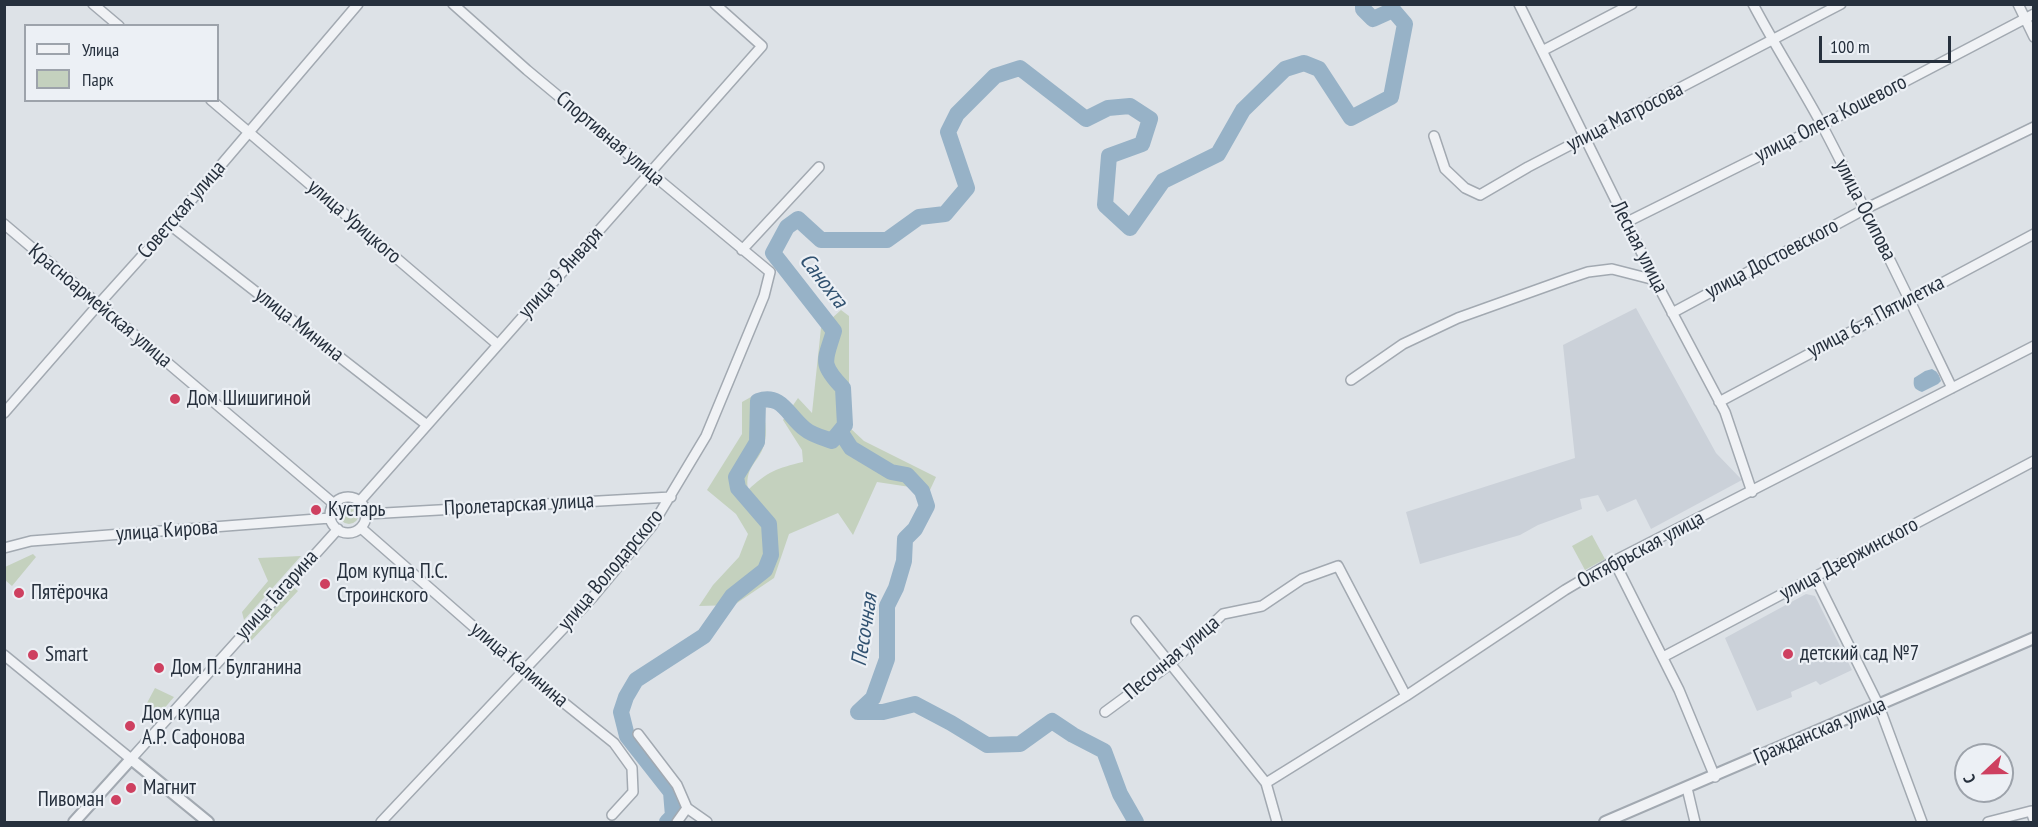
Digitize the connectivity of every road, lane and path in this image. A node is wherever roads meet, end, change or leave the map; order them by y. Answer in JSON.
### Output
{"nodes":[{"id":1,"x":93,"y":4,"type":"edge"},
{"id":2,"x":358,"y":4,"type":"edge"},
{"id":3,"x":453,"y":4,"type":"edge"},
{"id":4,"x":715,"y":4,"type":"edge"},
{"id":5,"x":1519,"y":4,"type":"edge"},
{"id":6,"x":1632,"y":4,"type":"edge"},
{"id":7,"x":1753,"y":4,"type":"edge"},
{"id":8,"x":1841,"y":4,"type":"edge"},
{"id":9,"x":2018,"y":4,"type":"edge"},
{"id":10,"x":2029,"y":16,"type":"edge"},
{"id":11,"x":117,"y":24,"type":"edge"},
{"id":12,"x":2034,"y":37,"type":"edge"},
{"id":13,"x":1772,"y":41,"type":"junction"},
{"id":14,"x":1542,"y":51,"type":"junction"},
{"id":15,"x":213,"y":102,"type":"edge"},
{"id":16,"x":1822,"y":125,"type":"junction"},
{"id":17,"x":2034,"y":127,"type":"edge"},
{"id":18,"x":250,"y":132,"type":"junction"},
{"id":19,"x":1434,"y":136,"type":"dead end"},
{"id":20,"x":1584,"y":138,"type":"junction"},
{"id":21,"x":819,"y":167,"type":"dead end"},
{"id":22,"x":650,"y":173,"type":"junction"},
{"id":23,"x":1865,"y":209,"type":"junction"},
{"id":24,"x":1627,"y":222,"type":"junction"},
{"id":25,"x":4,"y":224,"type":"edge"},
{"id":26,"x":170,"y":225,"type":"junction"},
{"id":27,"x":2034,"y":234,"type":"edge"},
{"id":28,"x":742,"y":250,"type":"junction"},
{"id":29,"x":770,"y":272,"type":"joint"},
{"id":30,"x":1655,"y":280,"type":"junction"},
{"id":31,"x":1910,"y":300,"type":"junction"},
{"id":32,"x":98,"y":305,"type":"junction"},
{"id":33,"x":1672,"y":313,"type":"junction"},
{"id":34,"x":497,"y":344,"type":"junction"},
{"id":35,"x":2034,"y":346,"type":"edge"},
{"id":36,"x":1351,"y":380,"type":"dead end"},
{"id":37,"x":1952,"y":388,"type":"junction"},
{"id":38,"x":1719,"y":402,"type":"junction"},
{"id":39,"x":4,"y":413,"type":"edge"},
{"id":40,"x":427,"y":425,"type":"junction"},
{"id":41,"x":2034,"y":461,"type":"edge"},
{"id":42,"x":1752,"y":492,"type":"junction"},
{"id":43,"x":671,"y":497,"type":"junction"},
{"id":44,"x":360,"y":501,"type":"junction"},
{"id":45,"x":333,"y":504,"type":"junction"},
{"id":46,"x":367,"y":514,"type":"junction"},
{"id":47,"x":330,"y":518,"type":"junction"},
{"id":48,"x":361,"y":528,"type":"junction"},
{"id":49,"x":338,"y":529,"type":"junction"},
{"id":50,"x":4,"y":548,"type":"edge"},
{"id":51,"x":1614,"y":561,"type":"junction"},
{"id":52,"x":1815,"y":577,"type":"junction"},
{"id":53,"x":1136,"y":621,"type":"dead end"},
{"id":54,"x":2034,"y":638,"type":"edge"},
{"id":55,"x":4,"y":655,"type":"edge"},
{"id":56,"x":1663,"y":657,"type":"junction"},
{"id":57,"x":1169,"y":665,"type":"junction"},
{"id":58,"x":523,"y":670,"type":"junction"},
{"id":59,"x":1406,"y":696,"type":"junction"},
{"id":60,"x":1879,"y":706,"type":"junction"},
{"id":61,"x":1105,"y":712,"type":"dead end"},
{"id":62,"x":638,"y":734,"type":"dead end"},
{"id":63,"x":130,"y":759,"type":"junction"},
{"id":64,"x":1715,"y":777,"type":"junction"},
{"id":65,"x":1266,"y":783,"type":"junction"},
{"id":66,"x":1687,"y":788,"type":"junction"},
{"id":67,"x":687,"y":808,"type":"junction"},
{"id":68,"x":612,"y":815,"type":"dead end"},
{"id":69,"x":2034,"y":820,"type":"edge"},
{"id":70,"x":74,"y":822,"type":"edge"},
{"id":71,"x":208,"y":822,"type":"edge"},
{"id":72,"x":381,"y":822,"type":"edge"},
{"id":73,"x":677,"y":822,"type":"edge"},
{"id":74,"x":707,"y":822,"type":"edge"},
{"id":75,"x":1277,"y":822,"type":"edge"},
{"id":76,"x":1605,"y":822,"type":"edge"},
{"id":77,"x":1695,"y":822,"type":"edge"},
{"id":78,"x":1922,"y":822,"type":"edge"},
{"id":79,"x":1988,"y":822,"type":"edge"}],
"edges":[{"from":1,"to":11,"type":"street"},
{"from":2,"to":18,"type":"street","name":"Советская улица"},
{"from":3,"to":22,"type":"street","name":"Спортивная улица"},
{"from":4,"to":22,"type":"street","name":"улица 9 Января"},
{"from":5,"to":14,"type":"street","name":"Лесная улица"},
{"from":6,"to":14,"type":"street"},
{"from":7,"to":13,"type":"street","name":"улица Осипова"},
{"from":8,"to":13,"type":"street","name":"улица Матросова"},
{"from":9,"to":10,"type":"street"},
{"from":10,"to":12,"type":"street"},
{"from":10,"to":16,"type":"street","name":"улица Олега Кошевого"},
{"from":13,"to":16,"type":"street","name":"улица Осипова"},
{"from":13,"to":20,"type":"street","name":"улица Матросова"},
{"from":14,"to":20,"type":"street","name":"Лесная улица"},
{"from":15,"to":18,"type":"street","name":"улица Урицкого"},
{"from":16,"to":23,"type":"street","name":"улица Осипова"},
{"from":16,"to":24,"type":"street","name":"улица Олега Кошевого"},
{"from":17,"to":23,"type":"street","name":"улица Достоевского"},
{"from":18,"to":26,"type":"street","name":"Советская улица"},
{"from":18,"to":34,"type":"street","name":"улица Урицкого"},
{"from":19,"to":20,"type":"street","name":"улица Матросова"},
{"from":20,"to":24,"type":"street","name":"Лесная улица"},
{"from":21,"to":28,"type":"street"},
{"from":22,"to":28,"type":"street","name":"Спортивная улица"},
{"from":22,"to":34,"type":"street","name":"улица 9 Января"},
{"from":23,"to":31,"type":"street","name":"улица Осипова"},
{"from":23,"to":33,"type":"street","name":"улица Достоевского"},
{"from":24,"to":30,"type":"street","name":"Лесная улица"},
{"from":25,"to":32,"type":"street","name":"Красноармейская улица"},
{"from":26,"to":32,"type":"street","name":"Советская улица"},
{"from":26,"to":40,"type":"street","name":"улица Минина"},
{"from":27,"to":31,"type":"street","name":"улица 6-я Пятилетка"},
{"from":28,"to":29,"type":"street","name":"Спортивная улица"},
{"from":29,"to":43,"type":"street","name":"улица Володарского"},
{"from":30,"to":33,"type":"street","name":"Лесная улица"},
{"from":30,"to":36,"type":"street"},
{"from":31,"to":37,"type":"street","name":"улица Осипова"},
{"from":31,"to":38,"type":"street","name":"улица 6-я Пятилетка"},
{"from":32,"to":39,"type":"street","name":"Советская улица"},
{"from":32,"to":45,"type":"street","name":"Красноармейская улица"},
{"from":33,"to":38,"type":"street","name":"Лесная улица"},
{"from":34,"to":40,"type":"street","name":"улица 9 Января"},
{"from":35,"to":37,"type":"street","name":"Октябрьская улица"},
{"from":37,"to":42,"type":"street","name":"Октябрьская улица"},
{"from":38,"to":42,"type":"street","name":"Лесная улица"},
{"from":40,"to":44,"type":"street","name":"улица 9 Января"},
{"from":41,"to":52,"type":"street","name":"улица Дзержинского"},
{"from":42,"to":51,"type":"street","name":"Октябрьская улица"},
{"from":43,"to":46,"type":"street","name":"Пролетарская улица"},
{"from":43,"to":58,"type":"street","name":"улица Володарского"},
{"from":44,"to":45,"type":"street"},
{"from":44,"to":46,"type":"street"},
{"from":45,"to":47,"type":"street"},
{"from":46,"to":48,"type":"street"},
{"from":47,"to":49,"type":"street"},
{"from":47,"to":50,"type":"street","name":"улица Кирова"},
{"from":48,"to":49,"type":"street"},
{"from":48,"to":58,"type":"street","name":"улица Калинина"},
{"from":49,"to":63,"type":"street","name":"улица Гагарина"},
{"from":51,"to":56,"type":"street"},
{"from":51,"to":59,"type":"street","name":"Октябрьская улица"},
{"from":52,"to":56,"type":"street","name":"улица Дзержинского"},
{"from":52,"to":60,"type":"street"},
{"from":53,"to":57,"type":"street"},
{"from":54,"to":60,"type":"street","name":"Гражданская улица"},
{"from":55,"to":63,"type":"street"},
{"from":56,"to":64,"type":"street"},
{"from":57,"to":59,"type":"street","name":"Песочная улица"},
{"from":57,"to":61,"type":"street","name":"Песочная улица"},
{"from":57,"to":65,"type":"street"},
{"from":58,"to":68,"type":"street","name":"улица Калинина"},
{"from":58,"to":72,"type":"street","name":"улица Володарского"},
{"from":59,"to":65,"type":"street","name":"Октябрьская улица"},
{"from":60,"to":64,"type":"street","name":"Гражданская улица"},
{"from":60,"to":78,"type":"street"},
{"from":62,"to":67,"type":"street"},
{"from":63,"to":70,"type":"street","name":"улица Гагарина"},
{"from":63,"to":71,"type":"street"},
{"from":64,"to":66,"type":"street","name":"Гражданская улица"},
{"from":65,"to":75,"type":"street"},
{"from":66,"to":76,"type":"street","name":"Гражданская улица"},
{"from":66,"to":77,"type":"street"},
{"from":67,"to":73,"type":"street"},
{"from":67,"to":74,"type":"street"},
{"from":69,"to":79,"type":"street"}]}
